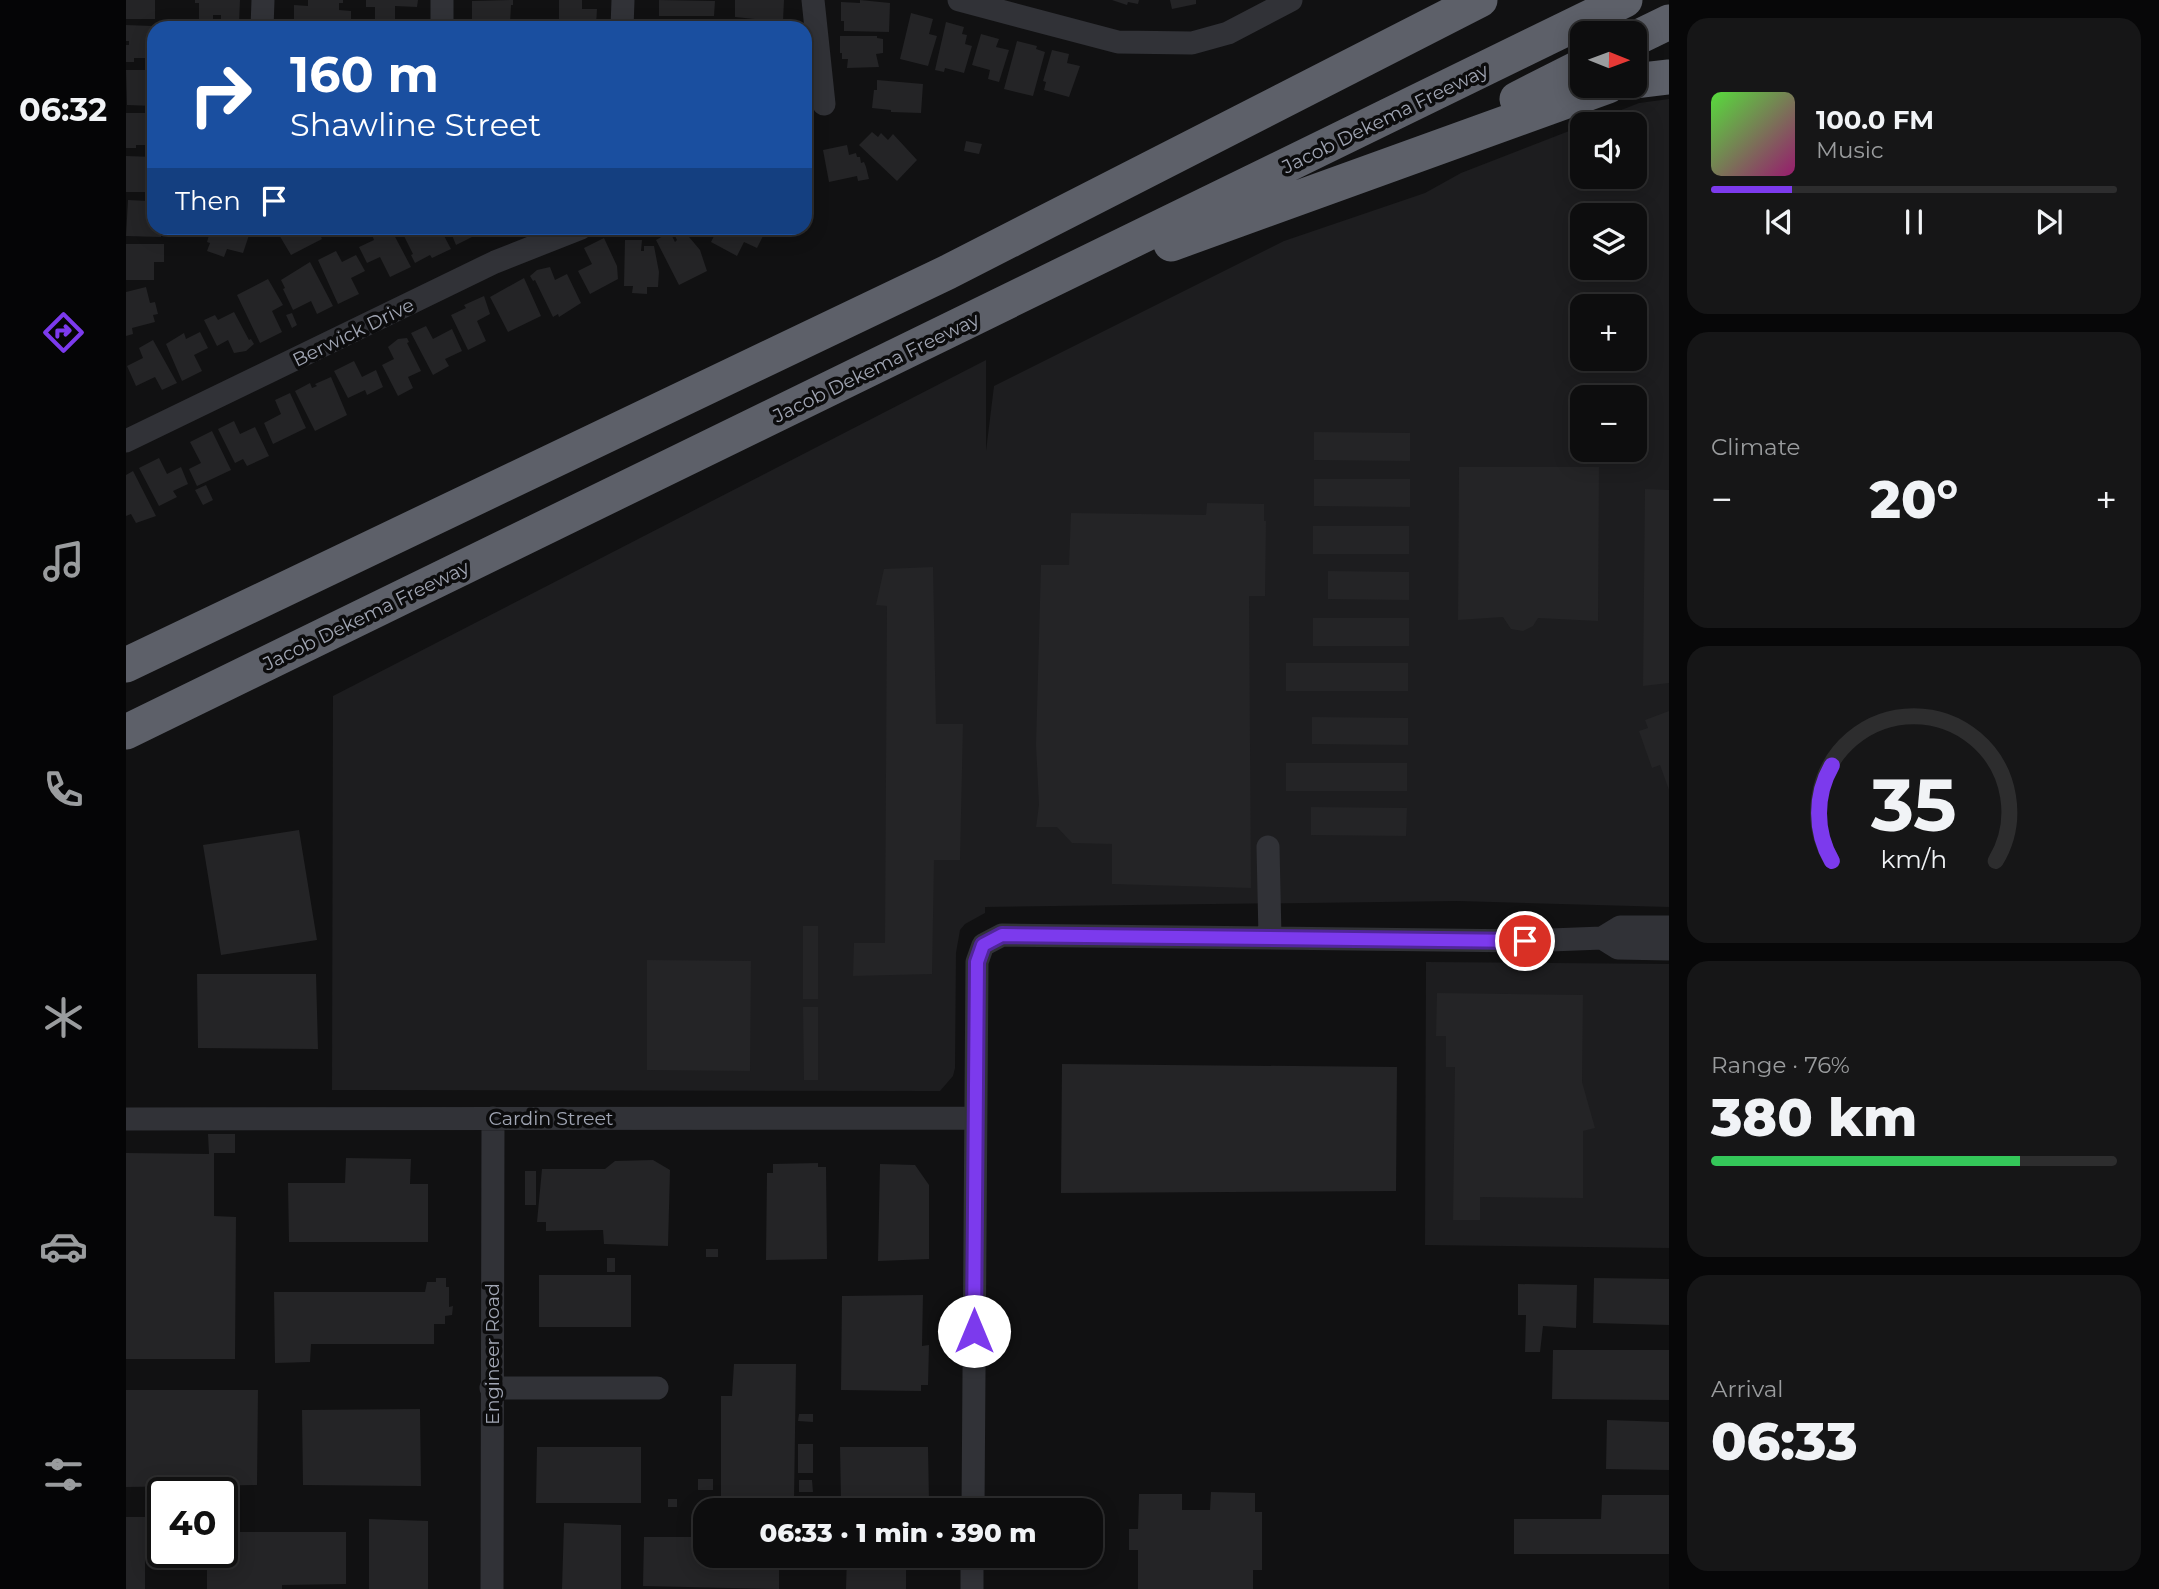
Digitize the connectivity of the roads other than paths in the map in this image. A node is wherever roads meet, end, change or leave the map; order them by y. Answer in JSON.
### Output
{"nodes":[{"id":1,"x":263,"y":0,"type":"edge"},
{"id":2,"x":442,"y":0,"type":"edge"},
{"id":3,"x":623,"y":0,"type":"edge"},
{"id":4,"x":813,"y":0,"type":"edge"},
{"id":5,"x":959,"y":0,"type":"edge"},
{"id":6,"x":1291,"y":0,"type":"edge"},
{"id":7,"x":1480,"y":0,"type":"edge"},
{"id":8,"x":1625,"y":0,"type":"edge"},
{"id":9,"x":1436,"y":11,"type":"edge"},
{"id":10,"x":262,"y":21,"type":"edge"},
{"id":11,"x":442,"y":21,"type":"edge"},
{"id":12,"x":622,"y":21,"type":"edge"},
{"id":13,"x":1669,"y":22,"type":"edge"},
{"id":14,"x":1647,"y":33,"type":"edge"},
{"id":15,"x":1570,"y":72,"type":"edge"},
{"id":16,"x":1669,"y":77,"type":"edge"},
{"id":17,"x":1647,"y":80,"type":"edge"},
{"id":18,"x":1575,"y":98,"type":"edge"},
{"id":19,"x":824,"y":104,"type":"dead end"},
{"id":20,"x":1360,"y":176,"type":"junction"},
{"id":21,"x":564,"y":235,"type":"edge"},
{"id":22,"x":1010,"y":302,"type":"junction"},
{"id":23,"x":126,"y":441,"type":"edge"},
{"id":24,"x":286,"y":588,"type":"junction"},
{"id":25,"x":126,"y":641,"type":"edge"},
{"id":26,"x":126,"y":665,"type":"edge"},
{"id":27,"x":126,"y":732,"type":"edge"},
{"id":28,"x":1268,"y":847,"type":"dead end"},
{"id":29,"x":1669,"y":927,"type":"edge"},
{"id":30,"x":1270,"y":937,"type":"junction"},
{"id":31,"x":1602,"y":938,"type":"junction"},
{"id":32,"x":1669,"y":949,"type":"edge"},
{"id":33,"x":493,"y":1118,"type":"junction"},
{"id":34,"x":975,"y":1118,"type":"junction"},
{"id":35,"x":126,"y":1119,"type":"edge"},
{"id":36,"x":492,"y":1388,"type":"junction"},
{"id":37,"x":657,"y":1388,"type":"dead end"},
{"id":38,"x":973,"y":1498,"type":"edge"},
{"id":39,"x":972,"y":1568,"type":"edge"},
{"id":40,"x":492,"y":1589,"type":"edge"},
{"id":41,"x":972,"y":1589,"type":"edge"}],
"edges":[{"from":1,"to":10,"type":"street"},
{"from":2,"to":11,"type":"street"},
{"from":3,"to":12,"type":"street"},
{"from":4,"to":19,"type":"street"},
{"from":5,"to":6,"type":"street"},
{"from":7,"to":9,"type":"highway"},
{"from":8,"to":22,"type":"highway","name":"Jacob Dekema Freeway"},
{"from":9,"to":24,"type":"highway"},
{"from":13,"to":14,"type":"highway"},
{"from":15,"to":20,"type":"highway"},
{"from":16,"to":17,"type":"highway"},
{"from":18,"to":20,"type":"highway"},
{"from":20,"to":22,"type":"highway"},
{"from":21,"to":23,"type":"street","name":"Berwick Drive"},
{"from":22,"to":27,"type":"highway","name":"Jacob Dekema Freeway"},
{"from":24,"to":25,"type":"highway"},
{"from":24,"to":26,"type":"highway"},
{"from":28,"to":30,"type":"street"},
{"from":29,"to":31,"type":"street"},
{"from":30,"to":31,"type":"street"},
{"from":30,"to":34,"type":"street"},
{"from":31,"to":32,"type":"street"},
{"from":33,"to":34,"type":"street","name":"Cardin Street"},
{"from":33,"to":35,"type":"street","name":"Cardin Street"},
{"from":33,"to":36,"type":"street","name":"Engineer Road"},
{"from":34,"to":38,"type":"street"},
{"from":36,"to":37,"type":"street"},
{"from":36,"to":40,"type":"street","name":"Engineer Road"},
{"from":39,"to":41,"type":"street"}]}
